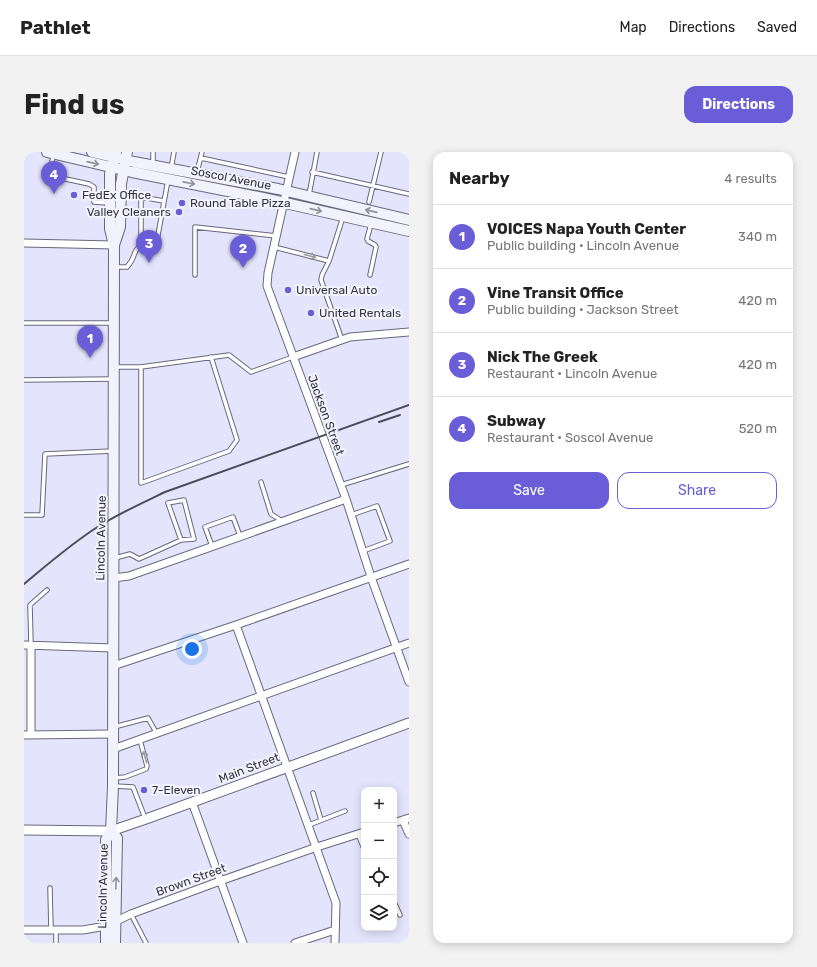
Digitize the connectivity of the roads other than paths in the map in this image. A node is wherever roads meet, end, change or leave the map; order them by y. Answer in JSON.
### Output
{"nodes":[{"id":1,"x":92,"y":152,"type":"edge"},
{"id":2,"x":153,"y":152,"type":"edge"},
{"id":3,"x":174,"y":152,"type":"edge"},
{"id":4,"x":202,"y":152,"type":"edge"},
{"id":5,"x":295,"y":152,"type":"edge"},
{"id":6,"x":317,"y":152,"type":"edge"},
{"id":7,"x":381,"y":152,"type":"edge"},
{"id":8,"x":51,"y":153,"type":"edge"},
{"id":9,"x":201,"y":158,"type":"junction"},
{"id":10,"x":114,"y":159,"type":"edge"},
{"id":11,"x":126,"y":161,"type":"edge"},
{"id":12,"x":153,"y":165,"type":"junction"},
{"id":13,"x":171,"y":169,"type":"junction"},
{"id":14,"x":312,"y":172,"type":"junction"},
{"id":15,"x":197,"y":174,"type":"junction"},
{"id":16,"x":289,"y":177,"type":"junction"},
{"id":17,"x":168,"y":179,"type":"junction"},
{"id":18,"x":373,"y":186,"type":"junction"},
{"id":19,"x":286,"y":191,"type":"junction"},
{"id":20,"x":409,"y":194,"type":"edge"},
{"id":21,"x":308,"y":196,"type":"junction"},
{"id":22,"x":164,"y":201,"type":"junction"},
{"id":23,"x":283,"y":202,"type":"junction"},
{"id":24,"x":369,"y":202,"type":"dead end"},
{"id":25,"x":110,"y":203,"type":"junction"},
{"id":26,"x":343,"y":216,"type":"junction"},
{"id":27,"x":409,"y":220,"type":"edge"},
{"id":28,"x":371,"y":223,"type":"junction"},
{"id":29,"x":409,"y":231,"type":"edge"},
{"id":30,"x":276,"y":236,"type":"junction"},
{"id":31,"x":24,"y":243,"type":"edge"},
{"id":32,"x":114,"y":245,"type":"junction"},
{"id":33,"x":142,"y":246,"type":"junction"},
{"id":34,"x":274,"y":247,"type":"junction"},
{"id":35,"x":329,"y":261,"type":"junction"},
{"id":36,"x":114,"y":267,"type":"junction"},
{"id":37,"x":195,"y":275,"type":"dead end"},
{"id":38,"x":370,"y":275,"type":"dead end"},
{"id":39,"x":24,"y":323,"type":"edge"},
{"id":40,"x":114,"y":323,"type":"junction"},
{"id":41,"x":409,"y":332,"type":"edge"},
{"id":42,"x":342,"y":340,"type":"junction"},
{"id":43,"x":210,"y":357,"type":"junction"},
{"id":44,"x":293,"y":357,"type":"junction"},
{"id":45,"x":114,"y":367,"type":"junction"},
{"id":46,"x":142,"y":367,"type":"junction"},
{"id":47,"x":114,"y":379,"type":"junction"},
{"id":48,"x":24,"y":380,"type":"edge"},
{"id":49,"x":114,"y":451,"type":"junction"},
{"id":50,"x":409,"y":464,"type":"edge"},
{"id":51,"x":260,"y":482,"type":"dead end"},
{"id":52,"x":341,"y":486,"type":"junction"},
{"id":53,"x":346,"y":499,"type":"junction"},
{"id":54,"x":24,"y":515,"type":"edge"},
{"id":55,"x":351,"y":515,"type":"junction"},
{"id":56,"x":283,"y":522,"type":"junction"},
{"id":57,"x":240,"y":536,"type":"junction"},
{"id":58,"x":181,"y":540,"type":"junction"},
{"id":59,"x":212,"y":546,"type":"junction"},
{"id":60,"x":363,"y":551,"type":"junction"},
{"id":61,"x":114,"y":558,"type":"junction"},
{"id":62,"x":409,"y":564,"type":"edge"},
{"id":63,"x":371,"y":577,"type":"junction"},
{"id":64,"x":113,"y":578,"type":"junction"},
{"id":65,"x":47,"y":590,"type":"dead end"},
{"id":66,"x":236,"y":625,"type":"junction"},
{"id":67,"x":409,"y":643,"type":"edge"},
{"id":68,"x":27,"y":645,"type":"edge"},
{"id":69,"x":113,"y":648,"type":"junction"},
{"id":70,"x":396,"y":648,"type":"junction"},
{"id":71,"x":113,"y":666,"type":"junction"},
{"id":72,"x":409,"y":682,"type":"edge"},
{"id":73,"x":262,"y":696,"type":"junction"},
{"id":74,"x":409,"y":723,"type":"edge"},
{"id":75,"x":113,"y":731,"type":"junction"},
{"id":76,"x":157,"y":734,"type":"junction"},
{"id":77,"x":28,"y":735,"type":"edge"},
{"id":78,"x":140,"y":740,"type":"junction"},
{"id":79,"x":113,"y":749,"type":"junction"},
{"id":80,"x":288,"y":767,"type":"junction"},
{"id":81,"x":113,"y":782,"type":"junction"},
{"id":82,"x":313,"y":793,"type":"dead end"},
{"id":83,"x":192,"y":802,"type":"junction"},
{"id":84,"x":345,"y":811,"type":"dead end"},
{"id":85,"x":146,"y":819,"type":"junction"},
{"id":86,"x":406,"y":819,"type":"edge"},
{"id":87,"x":321,"y":820,"type":"junction"},
{"id":88,"x":309,"y":825,"type":"junction"},
{"id":89,"x":24,"y":830,"type":"edge"},
{"id":90,"x":111,"y":831,"type":"junction"},
{"id":91,"x":361,"y":833,"type":"edge"},
{"id":92,"x":409,"y":834,"type":"edge"},
{"id":93,"x":317,"y":847,"type":"junction"},
{"id":94,"x":220,"y":881,"type":"junction"},
{"id":95,"x":50,"y":888,"type":"dead end"},
{"id":96,"x":397,"y":908,"type":"edge"},
{"id":97,"x":131,"y":914,"type":"junction"},
{"id":98,"x":400,"y":915,"type":"dead end"},
{"id":99,"x":110,"y":924,"type":"junction"},
{"id":100,"x":24,"y":930,"type":"edge"},
{"id":101,"x":53,"y":930,"type":"junction"},
{"id":102,"x":335,"y":930,"type":"junction"},
{"id":103,"x":56,"y":943,"type":"edge"},
{"id":104,"x":106,"y":943,"type":"edge"},
{"id":105,"x":115,"y":943,"type":"edge"},
{"id":106,"x":146,"y":943,"type":"edge"},
{"id":107,"x":243,"y":943,"type":"edge"},
{"id":108,"x":295,"y":943,"type":"edge"},
{"id":109,"x":335,"y":943,"type":"edge"}],
"edges":[{"from":1,"to":10,"type":"main road","name":"Soscol Avenue"},
{"from":2,"to":12,"type":"lane"},
{"from":3,"to":13,"type":"lane"},
{"from":4,"to":9,"type":"lane"},
{"from":5,"to":16,"type":"street","name":"Jackson Street"},
{"from":6,"to":14,"type":"lane"},
{"from":7,"to":18,"type":"lane"},
{"from":8,"to":10,"type":"main road","name":"Soscol Avenue","one_way":true},
{"from":8,"to":25,"type":"lane"},
{"from":9,"to":15,"type":"lane"},
{"from":9,"to":16,"type":"lane"},
{"from":10,"to":11,"type":"main road","name":"Soscol Avenue"},
{"from":10,"to":25,"type":"main road","name":"Lincoln Avenue"},
{"from":11,"to":12,"type":"main road","name":"Soscol Avenue"},
{"from":11,"to":17,"type":"main road","name":"Soscol Avenue"},
{"from":11,"to":32,"type":"main road","name":"Lincoln Avenue"},
{"from":12,"to":13,"type":"main road","name":"Soscol Avenue"},
{"from":13,"to":15,"type":"main road","name":"Soscol Avenue"},
{"from":14,"to":18,"type":"lane"},
{"from":14,"to":21,"type":"lane"},
{"from":15,"to":19,"type":"main road","name":"Soscol Avenue"},
{"from":16,"to":19,"type":"street","name":"Jackson Street"},
{"from":17,"to":22,"type":"lane"},
{"from":17,"to":23,"type":"main road","name":"Soscol Avenue","one_way":true},
{"from":18,"to":20,"type":"lane"},
{"from":18,"to":24,"type":"lane"},
{"from":19,"to":21,"type":"main road","name":"Soscol Avenue"},
{"from":19,"to":23,"type":"street","name":"Jackson Street"},
{"from":27,"to":21,"type":"main road","name":"Soscol Avenue","one_way":true},
{"from":22,"to":33,"type":"lane"},
{"from":22,"to":33,"type":"lane"},
{"from":23,"to":26,"type":"main road","name":"Soscol Avenue","one_way":true},
{"from":23,"to":30,"type":"street","name":"Jackson Street"},
{"from":25,"to":32,"type":"main road","name":"Lincoln Avenue"},
{"from":26,"to":28,"type":"main road","name":"Soscol Avenue"},
{"from":26,"to":35,"type":"lane"},
{"from":28,"to":29,"type":"main road","name":"Soscol Avenue"},
{"from":28,"to":38,"type":"lane"},
{"from":30,"to":34,"type":"street","name":"Jackson Street"},
{"from":30,"to":37,"type":"lane"},
{"from":31,"to":32,"type":"street"},
{"from":32,"to":36,"type":"main road","name":"Lincoln Avenue"},
{"from":33,"to":36,"type":"lane"},
{"from":34,"to":35,"type":"lane","one_way":true},
{"from":34,"to":44,"type":"street","name":"Jackson Street"},
{"from":35,"to":42,"type":"lane"},
{"from":36,"to":40,"type":"main road","name":"Lincoln Avenue"},
{"from":39,"to":40,"type":"lane"},
{"from":40,"to":45,"type":"main road","name":"Lincoln Avenue"},
{"from":41,"to":42,"type":"street"},
{"from":42,"to":44,"type":"street"},
{"from":43,"to":44,"type":"lane"},
{"from":43,"to":46,"type":"lane"},
{"from":43,"to":46,"type":"lane"},
{"from":44,"to":52,"type":"street","name":"Jackson Street"},
{"from":45,"to":46,"type":"lane"},
{"from":45,"to":47,"type":"main road","name":"Lincoln Avenue"},
{"from":47,"to":48,"type":"lane"},
{"from":47,"to":49,"type":"main road","name":"Lincoln Avenue"},
{"from":49,"to":54,"type":"lane"},
{"from":49,"to":61,"type":"main road","name":"Lincoln Avenue"},
{"from":50,"to":52,"type":"lane"},
{"from":51,"to":56,"type":"lane"},
{"from":52,"to":53,"type":"street","name":"Jackson Street"},
{"from":53,"to":55,"type":"street","name":"Jackson Street"},
{"from":53,"to":56,"type":"street"},
{"from":55,"to":60,"type":"street","name":"Jackson Street"},
{"from":55,"to":60,"type":"lane"},
{"from":56,"to":57,"type":"street"},
{"from":57,"to":59,"type":"street"},
{"from":57,"to":59,"type":"lane"},
{"from":58,"to":58,"type":"lane"},
{"from":58,"to":61,"type":"lane"},
{"from":59,"to":64,"type":"street"},
{"from":60,"to":63,"type":"street","name":"Jackson Street"},
{"from":61,"to":64,"type":"main road","name":"Lincoln Avenue"},
{"from":62,"to":63,"type":"street"},
{"from":63,"to":66,"type":"street"},
{"from":63,"to":70,"type":"street","name":"Jackson Street"},
{"from":64,"to":69,"type":"main road","name":"Lincoln Avenue"},
{"from":65,"to":68,"type":"lane"},
{"from":66,"to":71,"type":"street"},
{"from":66,"to":73,"type":"street"},
{"from":67,"to":70,"type":"street"},
{"from":68,"to":69,"type":"street"},
{"from":68,"to":77,"type":"street"},
{"from":69,"to":71,"type":"main road","name":"Lincoln Avenue"},
{"from":70,"to":72,"type":"street","name":"Jackson Street"},
{"from":70,"to":73,"type":"street"},
{"from":71,"to":75,"type":"main road","name":"Lincoln Avenue"},
{"from":73,"to":76,"type":"street"},
{"from":73,"to":80,"type":"street"},
{"from":74,"to":80,"type":"street","name":"Main Street"},
{"from":75,"to":76,"type":"lane"},
{"from":75,"to":77,"type":"street"},
{"from":75,"to":79,"type":"main road","name":"Lincoln Avenue"},
{"from":76,"to":78,"type":"street"},
{"from":78,"to":79,"type":"street"},
{"from":81,"to":78,"type":"lane","one_way":true},
{"from":79,"to":81,"type":"main road","name":"Lincoln Avenue"},
{"from":80,"to":83,"type":"street","name":"Main Street"},
{"from":80,"to":88,"type":"street"},
{"from":81,"to":85,"type":"lane"},
{"from":81,"to":90,"type":"main road","name":"Lincoln Avenue"},
{"from":82,"to":87,"type":"lane"},
{"from":83,"to":85,"type":"street","name":"Main Street"},
{"from":83,"to":94,"type":"street"},
{"from":84,"to":87,"type":"lane"},
{"from":85,"to":90,"type":"street","name":"Main Street"},
{"from":86,"to":92,"type":"street"},
{"from":87,"to":88,"type":"lane"},
{"from":88,"to":93,"type":"street"},
{"from":89,"to":90,"type":"street","name":"Main Street"},
{"from":90,"to":99,"type":"main road","name":"Lincoln Avenue"},
{"from":91,"to":93,"type":"street","name":"Brown Street"},
{"from":93,"to":94,"type":"street","name":"Brown Street"},
{"from":93,"to":102,"type":"street"},
{"from":94,"to":97,"type":"street","name":"Brown Street"},
{"from":94,"to":107,"type":"street"},
{"from":95,"to":101,"type":"lane"},
{"from":96,"to":98,"type":"lane"},
{"from":97,"to":99,"type":"street","name":"Brown Street"},
{"from":97,"to":106,"type":"lane"},
{"from":99,"to":101,"type":"street","name":"Brown Street"},
{"from":99,"to":104,"type":"main road","name":"Lincoln Avenue"},
{"from":99,"to":105,"type":"main road","name":"Lincoln Avenue"},
{"from":100,"to":101,"type":"street","name":"Brown Street"},
{"from":101,"to":103,"type":"lane"},
{"from":102,"to":108,"type":"street"},
{"from":102,"to":109,"type":"street"}]}
